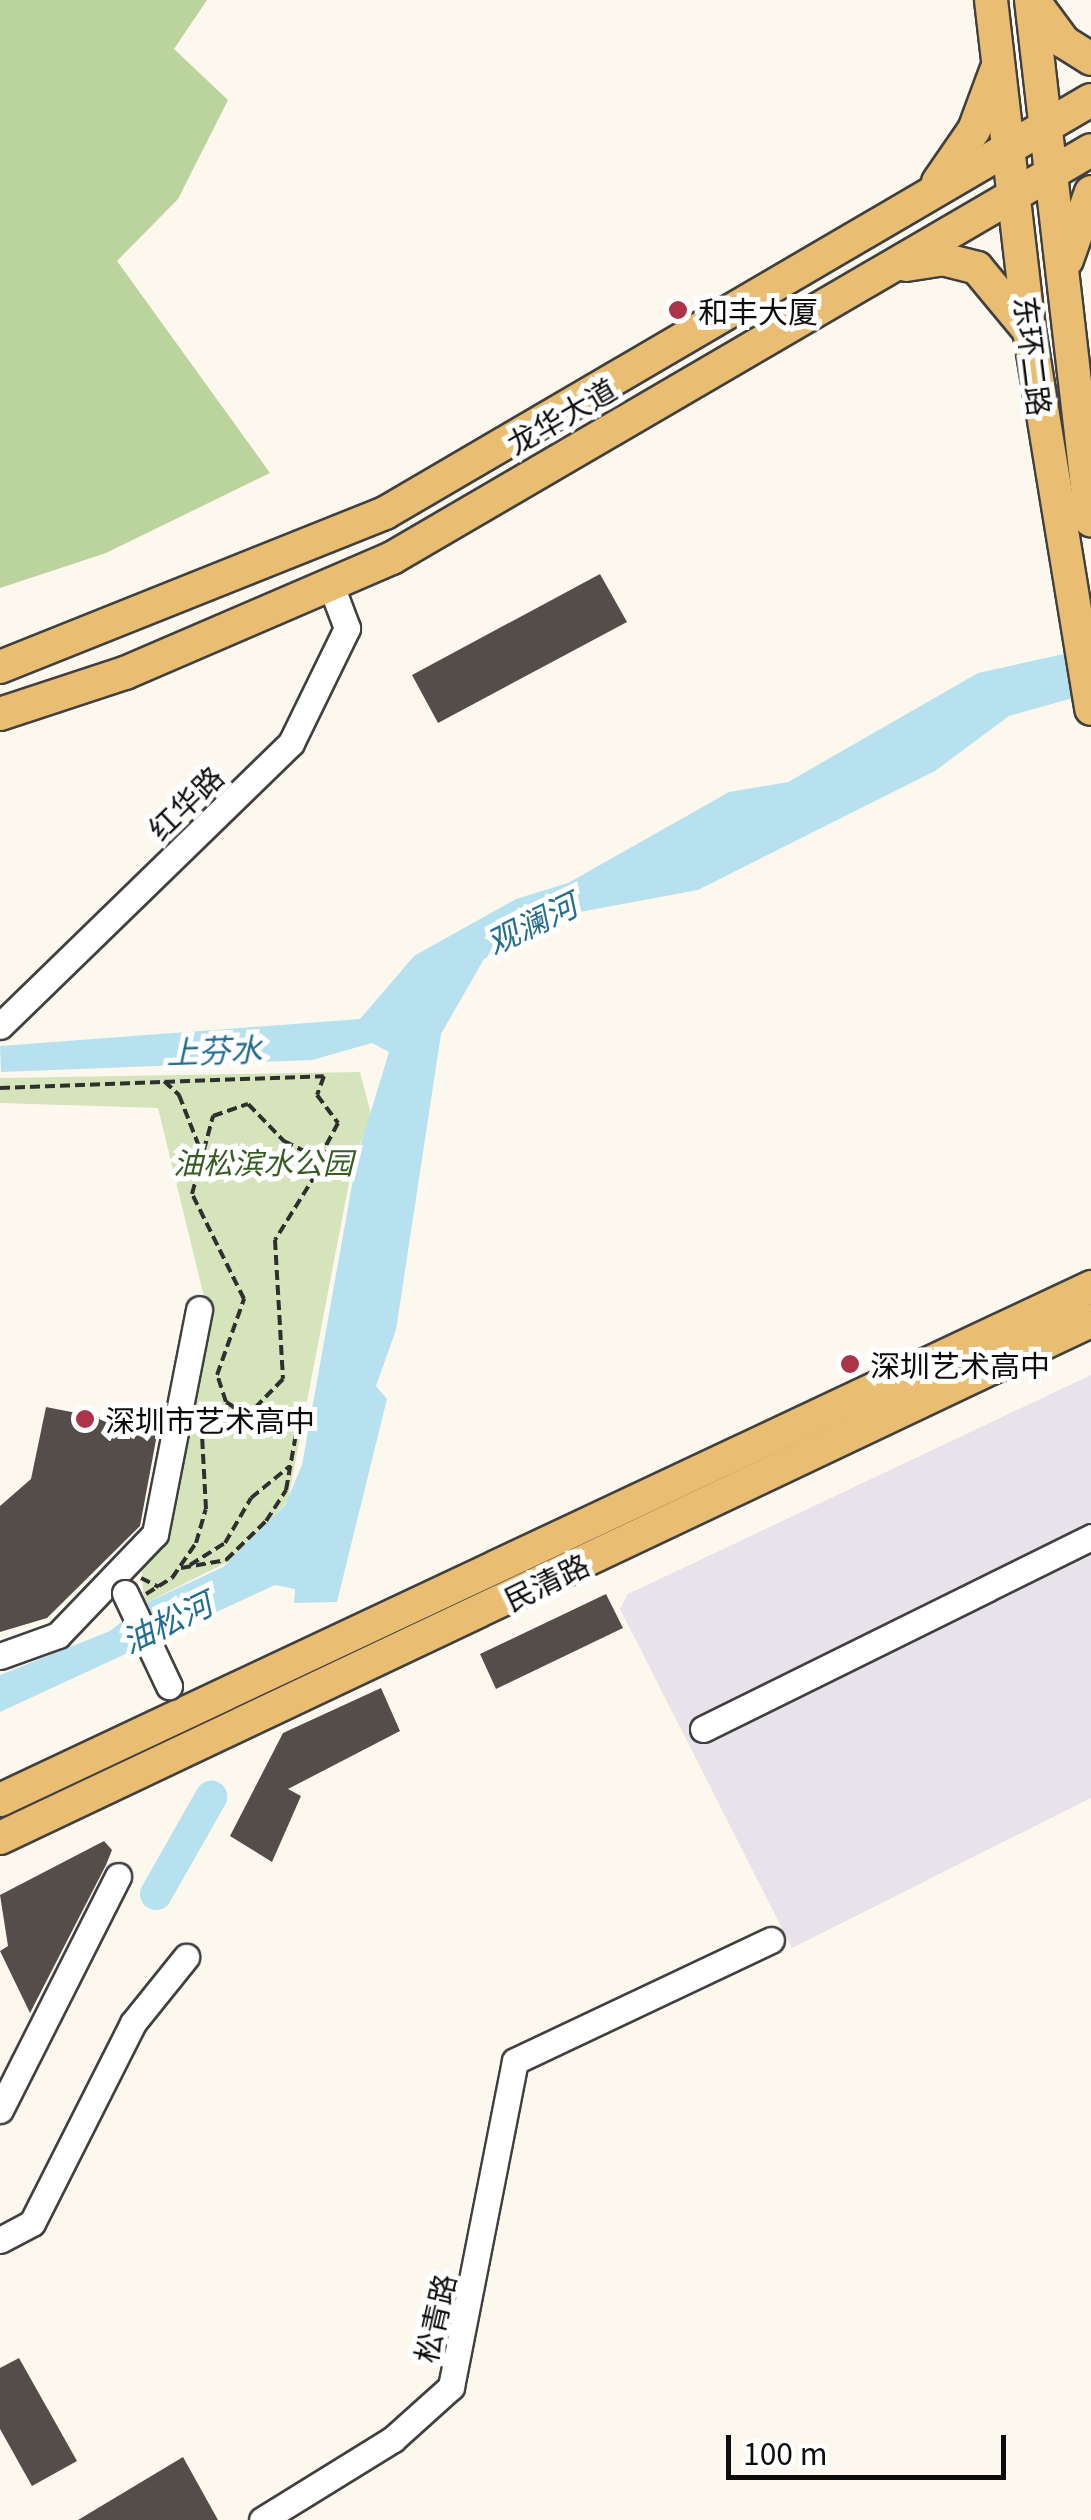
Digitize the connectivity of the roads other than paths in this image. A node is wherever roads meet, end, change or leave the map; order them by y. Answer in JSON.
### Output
{"nodes":[{"id":1,"x":992,"y":0,"type":"edge"},
{"id":2,"x":1032,"y":0,"type":"edge"},
{"id":3,"x":999,"y":57,"type":"junction"},
{"id":4,"x":1091,"y":60,"type":"edge"},
{"id":5,"x":1091,"y":100,"type":"edge"},
{"id":6,"x":1044,"y":126,"type":"junction"},
{"id":7,"x":1010,"y":146,"type":"junction"},
{"id":8,"x":1091,"y":150,"type":"edge"},
{"id":9,"x":1050,"y":172,"type":"junction"},
{"id":10,"x":1015,"y":192,"type":"junction"},
{"id":11,"x":1091,"y":192,"type":"edge"},
{"id":12,"x":926,"y":196,"type":"junction"},
{"id":13,"x":887,"y":268,"type":"junction"},
{"id":14,"x":1064,"y":269,"type":"junction"},
{"id":15,"x":1030,"y":336,"type":"junction"},
{"id":16,"x":1091,"y":521,"type":"edge"},
{"id":17,"x":332,"y":588,"type":"junction"},
{"id":18,"x":0,"y":668,"type":"edge"},
{"id":19,"x":1091,"y":709,"type":"edge"},
{"id":20,"x":0,"y":714,"type":"edge"},
{"id":21,"x":0,"y":1026,"type":"edge"},
{"id":22,"x":1090,"y":1296,"type":"edge"},
{"id":23,"x":200,"y":1309,"type":"dead end"},
{"id":24,"x":1091,"y":1537,"type":"edge"},
{"id":25,"x":121,"y":1582,"type":"junction"},
{"id":26,"x":0,"y":1656,"type":"edge"},
{"id":27,"x":176,"y":1700,"type":"junction"},
{"id":28,"x":702,"y":1729,"type":"dead end"},
{"id":29,"x":0,"y":1800,"type":"edge"},
{"id":30,"x":0,"y":1838,"type":"edge"},
{"id":31,"x":118,"y":1876,"type":"dead end"},
{"id":32,"x":772,"y":1940,"type":"dead end"},
{"id":33,"x":186,"y":1957,"type":"dead end"},
{"id":34,"x":0,"y":2110,"type":"edge"},
{"id":35,"x":0,"y":2240,"type":"edge"},
{"id":36,"x":262,"y":2520,"type":"edge"}],
"edges":[{"from":1,"to":3,"type":"main road","name":"东环二路"},
{"from":2,"to":4,"type":"main road"},
{"from":2,"to":6,"type":"main road","name":"东环二路"},
{"from":3,"to":7,"type":"main road","name":"东环二路"},
{"from":3,"to":12,"type":"main road"},
{"from":5,"to":6,"type":"main road","name":"龙华大道"},
{"from":6,"to":7,"type":"main road","name":"龙华大道"},
{"from":6,"to":9,"type":"main road","name":"东环二路"},
{"from":7,"to":10,"type":"main road","name":"东环二路"},
{"from":7,"to":12,"type":"main road","name":"龙华大道"},
{"from":8,"to":9,"type":"main road","name":"龙华大道"},
{"from":9,"to":10,"type":"main road","name":"龙华大道"},
{"from":9,"to":14,"type":"main road","name":"东环二路"},
{"from":10,"to":13,"type":"main road","name":"龙华大道"},
{"from":10,"to":15,"type":"main road","name":"东环二路"},
{"from":11,"to":14,"type":"main road"},
{"from":12,"to":18,"type":"main road","name":"龙华大道"},
{"from":13,"to":15,"type":"main road"},
{"from":13,"to":17,"type":"main road","name":"龙华大道"},
{"from":14,"to":16,"type":"main road","name":"东环二路"},
{"from":15,"to":19,"type":"main road","name":"东环二路"},
{"from":17,"to":20,"type":"main road","name":"龙华大道"},
{"from":17,"to":21,"type":"street","name":"红华路"},
{"from":22,"to":27,"type":"main road","name":"民清路"},
{"from":22,"to":30,"type":"main road","name":"民清路"},
{"from":23,"to":25,"type":"street"},
{"from":24,"to":28,"type":"street"},
{"from":25,"to":26,"type":"street"},
{"from":25,"to":27,"type":"street","bridge":true},
{"from":27,"to":29,"type":"main road","name":"民清路"},
{"from":31,"to":34,"type":"street"},
{"from":32,"to":36,"type":"street","name":"松青路"},
{"from":33,"to":35,"type":"street"}]}
